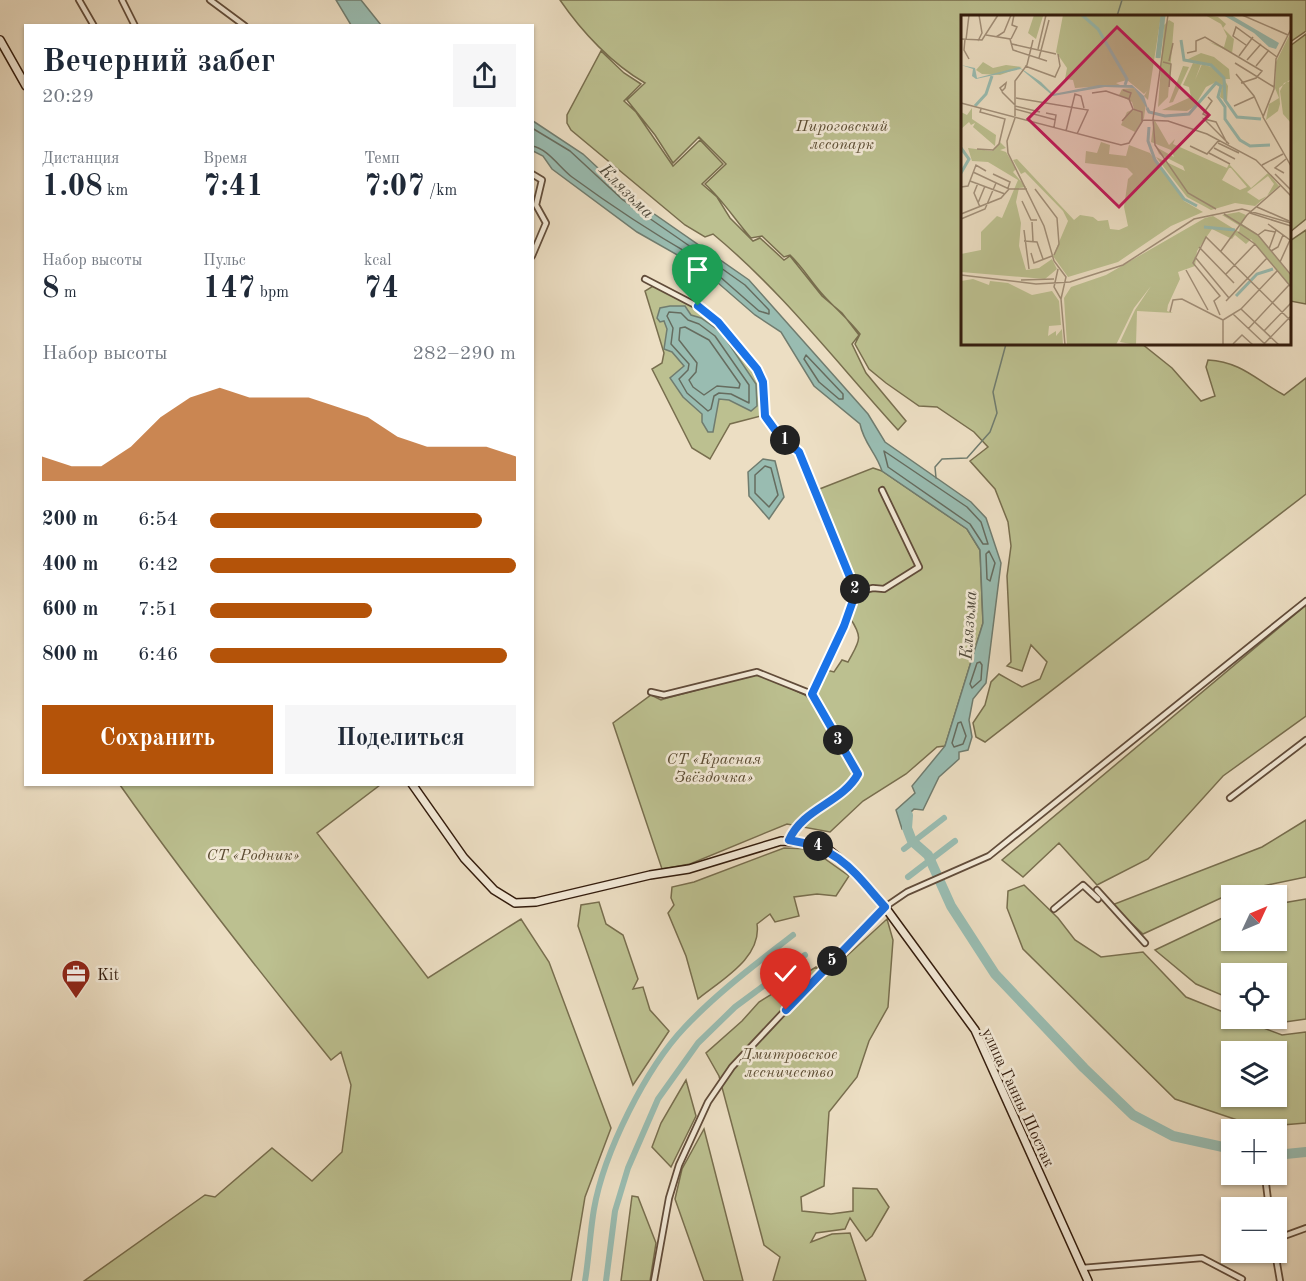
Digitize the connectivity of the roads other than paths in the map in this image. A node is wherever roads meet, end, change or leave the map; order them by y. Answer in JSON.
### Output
{"nodes":[{"id":1,"x":79,"y":0,"type":"edge"},
{"id":2,"x":122,"y":0,"type":"edge"},
{"id":3,"x":210,"y":0,"type":"edge"},
{"id":4,"x":93,"y":24,"type":"edge"},
{"id":5,"x":134,"y":24,"type":"edge"},
{"id":6,"x":242,"y":24,"type":"edge"},
{"id":7,"x":0,"y":40,"type":"edge"},
{"id":8,"x":24,"y":82,"type":"edge"},
{"id":9,"x":534,"y":175,"type":"edge"},
{"id":10,"x":534,"y":251,"type":"edge"},
{"id":11,"x":645,"y":279,"type":"dead end"},
{"id":12,"x":882,"y":490,"type":"dead end"},
{"id":13,"x":856,"y":592,"type":"junction"},
{"id":14,"x":1306,"y":601,"type":"edge"},
{"id":15,"x":651,"y":692,"type":"dead end"},
{"id":16,"x":812,"y":694,"type":"junction"},
{"id":17,"x":1306,"y":740,"type":"edge"},
{"id":18,"x":413,"y":786,"type":"edge"},
{"id":19,"x":1230,"y":798,"type":"dead end"},
{"id":20,"x":789,"y":840,"type":"junction"},
{"id":21,"x":1097,"y":890,"type":"dead end"},
{"id":22,"x":1098,"y":899,"type":"dead end"},
{"id":23,"x":885,"y":907,"type":"junction"},
{"id":24,"x":1054,"y":909,"type":"dead end"},
{"id":25,"x":1145,"y":943,"type":"dead end"},
{"id":26,"x":1306,"y":1228,"type":"edge"},
{"id":27,"x":1287,"y":1235,"type":"edge"},
{"id":28,"x":1277,"y":1263,"type":"edge"},
{"id":29,"x":1082,"y":1268,"type":"junction"},
{"id":30,"x":1243,"y":1280,"type":"edge"},
{"id":31,"x":654,"y":1281,"type":"edge"},
{"id":32,"x":1088,"y":1281,"type":"edge"},
{"id":33,"x":1280,"y":1281,"type":"edge"}],
"edges":[{"from":1,"to":4,"type":"street"},
{"from":2,"to":5,"type":"street"},
{"from":3,"to":6,"type":"street"},
{"from":7,"to":8,"type":"main road"},
{"from":9,"to":10,"type":"street"},
{"from":11,"to":13,"type":"street"},
{"from":12,"to":13,"type":"street"},
{"from":13,"to":16,"type":"street"},
{"from":14,"to":23,"type":"street"},
{"from":15,"to":16,"type":"street"},
{"from":16,"to":20,"type":"street"},
{"from":17,"to":19,"type":"street"},
{"from":18,"to":20,"type":"main road"},
{"from":20,"to":23,"type":"main road","name":"улица Ганны Шостак"},
{"from":21,"to":25,"type":"street"},
{"from":22,"to":24,"type":"street"},
{"from":23,"to":29,"type":"main road","name":"улица Ганны Шостак"},
{"from":23,"to":31,"type":"street"},
{"from":26,"to":27,"type":"street"},
{"from":28,"to":33,"type":"street"},
{"from":29,"to":30,"type":"street"},
{"from":29,"to":32,"type":"main road","name":"улица Ганны Шостак"}]}
